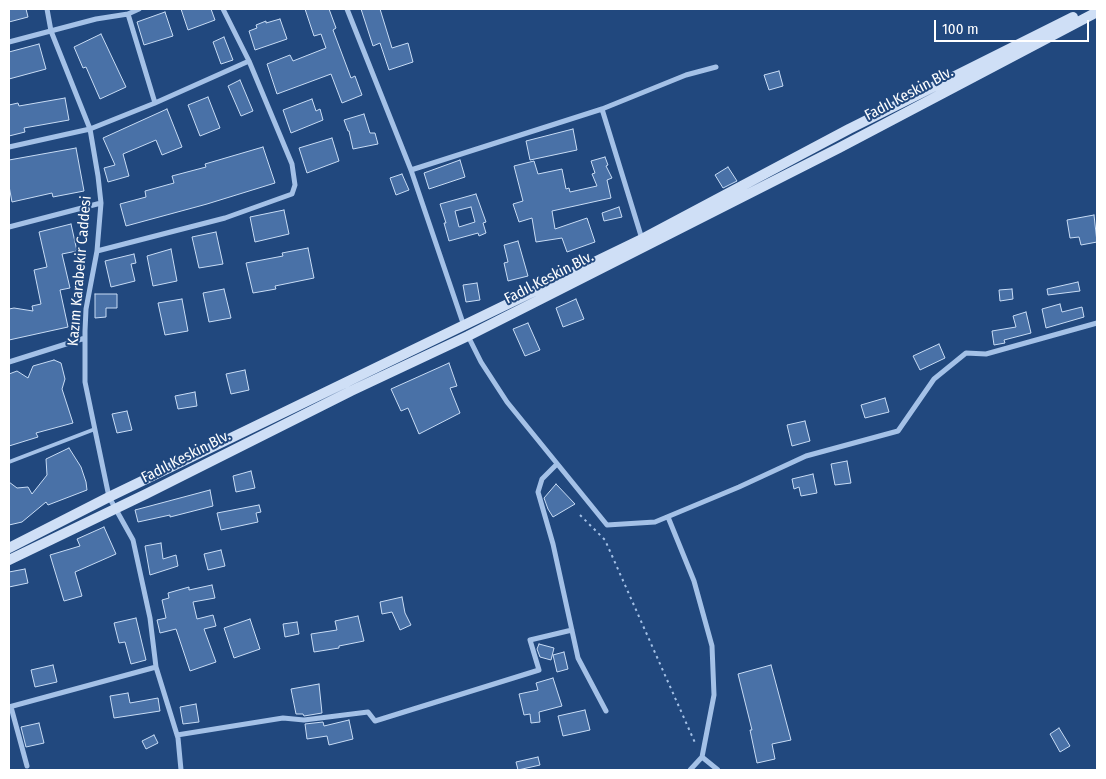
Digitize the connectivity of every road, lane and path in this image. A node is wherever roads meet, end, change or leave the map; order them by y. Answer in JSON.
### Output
{"nodes":[{"id":1,"x":46,"y":9,"type":"edge"},
{"id":2,"x":139,"y":9,"type":"edge"},
{"id":3,"x":223,"y":9,"type":"edge"},
{"id":4,"x":346,"y":9,"type":"edge"},
{"id":5,"x":1089,"y":9,"type":"edge"},
{"id":6,"x":1097,"y":12,"type":"edge"},
{"id":7,"x":128,"y":14,"type":"junction"},
{"id":8,"x":52,"y":30,"type":"junction"},
{"id":9,"x":9,"y":42,"type":"edge"},
{"id":10,"x":249,"y":61,"type":"junction"},
{"id":11,"x":716,"y":68,"type":"dead end"},
{"id":12,"x":156,"y":103,"type":"junction"},
{"id":13,"x":602,"y":109,"type":"junction"},
{"id":14,"x":90,"y":129,"type":"junction"},
{"id":15,"x":9,"y":148,"type":"edge"},
{"id":16,"x":412,"y":170,"type":"junction"},
{"id":17,"x":100,"y":203,"type":"junction"},
{"id":18,"x":9,"y":228,"type":"edge"},
{"id":19,"x":642,"y":239,"type":"junction"},
{"id":20,"x":97,"y":251,"type":"junction"},
{"id":21,"x":1097,"y":323,"type":"edge"},
{"id":22,"x":464,"y":326,"type":"junction"},
{"id":23,"x":468,"y":336,"type":"junction"},
{"id":24,"x":85,"y":338,"type":"junction"},
{"id":25,"x":9,"y":362,"type":"edge"},
{"id":26,"x":95,"y":429,"type":"junction"},
{"id":27,"x":9,"y":462,"type":"edge"},
{"id":28,"x":556,"y":465,"type":"junction"},
{"id":29,"x":109,"y":497,"type":"junction"},
{"id":30,"x":115,"y":509,"type":"junction"},
{"id":31,"x":580,"y":515,"type":"dead end"},
{"id":32,"x":668,"y":517,"type":"junction"},
{"id":33,"x":9,"y":548,"type":"edge"},
{"id":34,"x":9,"y":560,"type":"edge"},
{"id":35,"x":572,"y":630,"type":"junction"},
{"id":36,"x":156,"y":667,"type":"junction"},
{"id":37,"x":10,"y":707,"type":"edge"},
{"id":38,"x":606,"y":711,"type":"dead end"},
{"id":39,"x":177,"y":734,"type":"junction"},
{"id":40,"x":702,"y":756,"type":"junction"},
{"id":41,"x":27,"y":766,"type":"dead end"},
{"id":42,"x":181,"y":770,"type":"edge"},
{"id":43,"x":690,"y":770,"type":"edge"},
{"id":44,"x":718,"y":770,"type":"edge"}],
"edges":[{"from":1,"to":8,"type":"street","name":"Kazım Karabekir Caddesi"},
{"from":2,"to":7,"type":"street"},
{"from":3,"to":10,"type":"street"},
{"from":4,"to":16,"type":"street"},
{"from":5,"to":19,"type":"street","name":"Fadıl Keskin Blv."},
{"from":6,"to":23,"type":"street","name":"Fadıl Keskin Blv."},
{"from":7,"to":8,"type":"street"},
{"from":7,"to":12,"type":"street"},
{"from":8,"to":9,"type":"street"},
{"from":8,"to":14,"type":"street","name":"Kazım Karabekir Caddesi"},
{"from":10,"to":12,"type":"street"},
{"from":10,"to":20,"type":"street"},
{"from":11,"to":13,"type":"street"},
{"from":12,"to":14,"type":"street"},
{"from":13,"to":16,"type":"street"},
{"from":13,"to":19,"type":"street"},
{"from":14,"to":15,"type":"street"},
{"from":14,"to":17,"type":"street","name":"Kazım Karabekir Caddesi"},
{"from":16,"to":22,"type":"street"},
{"from":17,"to":18,"type":"street"},
{"from":17,"to":20,"type":"street","name":"Kazım Karabekir Caddesi"},
{"from":19,"to":22,"type":"street","name":"Fadıl Keskin Blv."},
{"from":20,"to":24,"type":"street","name":"Kazım Karabekir Caddesi"},
{"from":21,"to":32,"type":"street"},
{"from":22,"to":23,"type":"street"},
{"from":22,"to":29,"type":"street","name":"Fadıl Keskin Blv."},
{"from":23,"to":28,"type":"street"},
{"from":23,"to":30,"type":"street","name":"Fadıl Keskin Blv."},
{"from":24,"to":25,"type":"street"},
{"from":24,"to":26,"type":"street","name":"Kazım Karabekir Caddesi"},
{"from":26,"to":27,"type":"lane"},
{"from":26,"to":29,"type":"street","name":"Kazım Karabekir Caddesi"},
{"from":28,"to":32,"type":"street"},
{"from":28,"to":35,"type":"street"},
{"from":29,"to":30,"type":"street","name":"Kazım Karabekir Caddesi"},
{"from":29,"to":33,"type":"street","name":"Fadıl Keskin Blv."},
{"from":30,"to":34,"type":"street","name":"Fadıl Keskin Blv."},
{"from":30,"to":36,"type":"street","name":"Kazım Karabekir Caddesi"},
{"from":31,"to":40,"type":"path"},
{"from":32,"to":40,"type":"street"},
{"from":35,"to":38,"type":"street"},
{"from":35,"to":39,"type":"street"},
{"from":36,"to":37,"type":"street"},
{"from":36,"to":39,"type":"street","name":"Kazım Karabekir Caddesi"},
{"from":37,"to":41,"type":"street"},
{"from":39,"to":42,"type":"street","name":"Kazım Karabekir Caddesi"},
{"from":40,"to":43,"type":"street"},
{"from":40,"to":44,"type":"street"}]}
